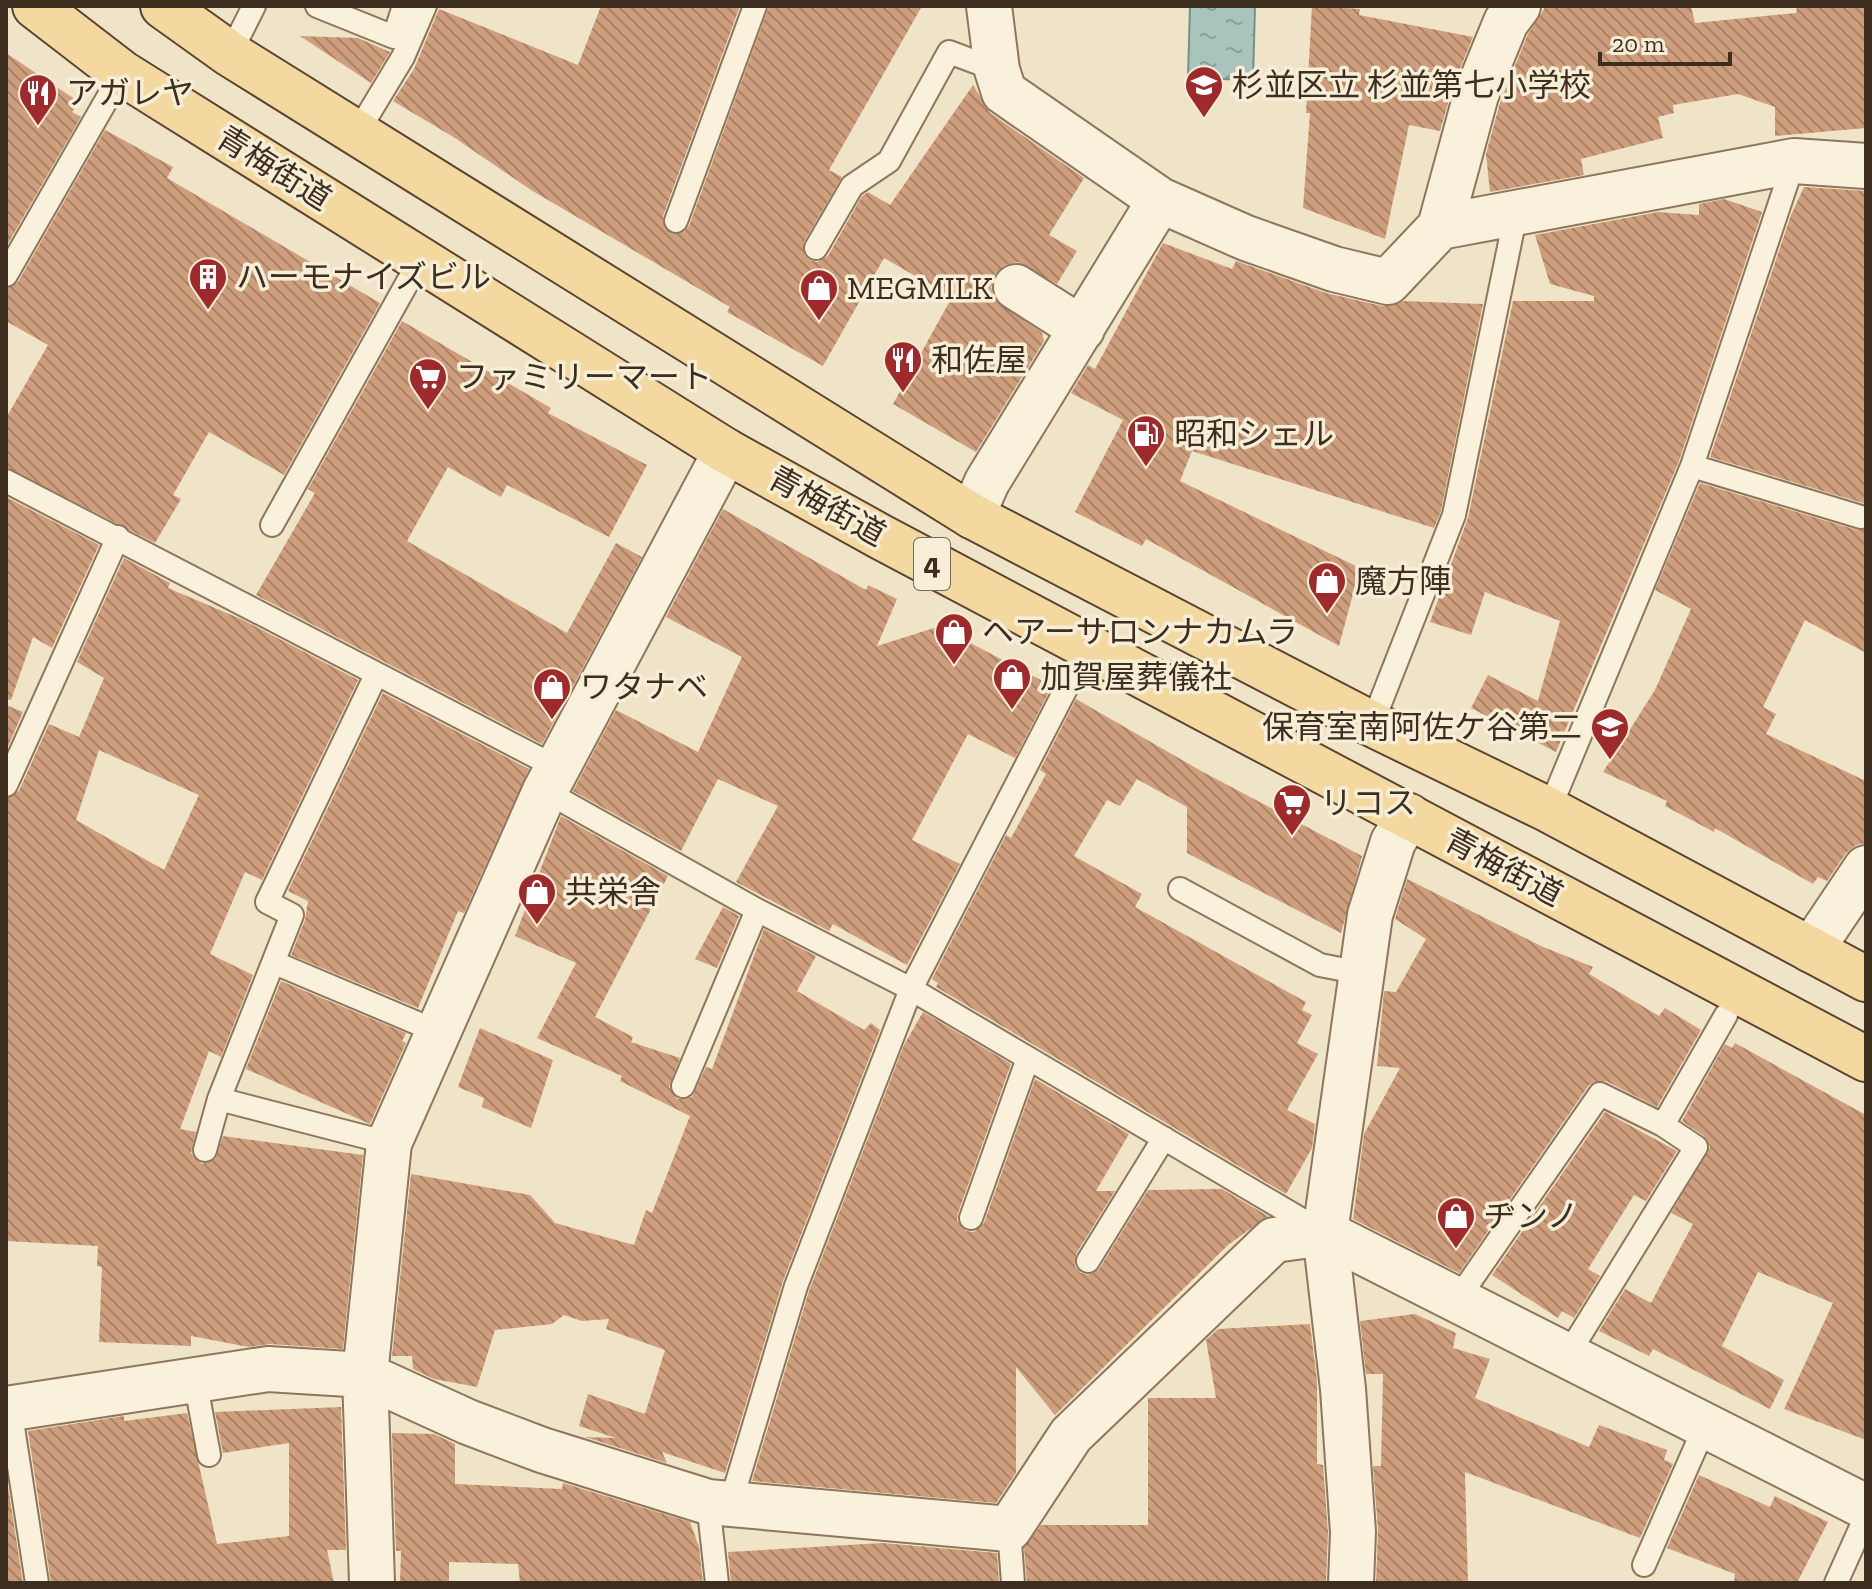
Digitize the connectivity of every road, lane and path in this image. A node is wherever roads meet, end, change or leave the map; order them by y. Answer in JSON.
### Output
{"nodes":[{"id":1,"x":35,"y":6,"type":"edge"},
{"id":2,"x":163,"y":6,"type":"edge"},
{"id":3,"x":254,"y":6,"type":"edge"},
{"id":4,"x":317,"y":6,"type":"edge"},
{"id":5,"x":404,"y":6,"type":"edge"},
{"id":6,"x":425,"y":6,"type":"edge"},
{"id":7,"x":755,"y":6,"type":"edge"},
{"id":8,"x":989,"y":6,"type":"edge"},
{"id":9,"x":1518,"y":6,"type":"edge"},
{"id":10,"x":230,"y":54,"type":"junction"},
{"id":11,"x":997,"y":70,"type":"junction"},
{"id":12,"x":122,"y":73,"type":"junction"},
{"id":13,"x":357,"y":133,"type":"junction"},
{"id":14,"x":1794,"y":161,"type":"junction"},
{"id":15,"x":1866,"y":166,"type":"edge"},
{"id":16,"x":1160,"y":200,"type":"junction"},
{"id":17,"x":1516,"y":213,"type":"junction"},
{"id":18,"x":676,"y":221,"type":"dead end"},
{"id":19,"x":1440,"y":227,"type":"junction"},
{"id":20,"x":816,"y":248,"type":"dead end"},
{"id":21,"x":420,"y":260,"type":"junction"},
{"id":22,"x":6,"y":275,"type":"edge"},
{"id":23,"x":1016,"y":287,"type":"dead end"},
{"id":24,"x":1082,"y":329,"type":"junction"},
{"id":25,"x":726,"y":451,"type":"junction"},
{"id":26,"x":1692,"y":466,"type":"junction"},
{"id":27,"x":6,"y":481,"type":"edge"},
{"id":28,"x":972,"y":516,"type":"junction"},
{"id":29,"x":1861,"y":517,"type":"dead end"},
{"id":30,"x":272,"y":525,"type":"dead end"},
{"id":31,"x":118,"y":537,"type":"junction"},
{"id":32,"x":1088,"y":646,"type":"junction"},
{"id":33,"x":376,"y":675,"type":"junction"},
{"id":34,"x":1372,"y":724,"type":"junction"},
{"id":35,"x":551,"y":779,"type":"junction"},
{"id":36,"x":6,"y":785,"type":"edge"},
{"id":37,"x":1549,"y":810,"type":"junction"},
{"id":38,"x":1409,"y":816,"type":"junction"},
{"id":39,"x":1866,"y":868,"type":"edge"},
{"id":40,"x":1180,"y":889,"type":"dead end"},
{"id":41,"x":757,"y":910,"type":"junction"},
{"id":42,"x":1811,"y":950,"type":"junction"},
{"id":43,"x":275,"y":963,"type":"junction"},
{"id":44,"x":1361,"y":973,"type":"junction"},
{"id":45,"x":1866,"y":979,"type":"edge"},
{"id":46,"x":911,"y":989,"type":"junction"},
{"id":47,"x":1726,"y":1015,"type":"dead end"},
{"id":48,"x":436,"y":1031,"type":"junction"},
{"id":49,"x":1028,"y":1058,"type":"junction"},
{"id":50,"x":1866,"y":1059,"type":"edge"},
{"id":51,"x":683,"y":1086,"type":"dead end"},
{"id":52,"x":219,"y":1099,"type":"junction"},
{"id":53,"x":1663,"y":1125,"type":"junction"},
{"id":54,"x":1164,"y":1138,"type":"junction"},
{"id":55,"x":389,"y":1143,"type":"junction"},
{"id":56,"x":205,"y":1150,"type":"dead end"},
{"id":57,"x":971,"y":1218,"type":"dead end"},
{"id":58,"x":1325,"y":1233,"type":"junction"},
{"id":59,"x":1088,"y":1261,"type":"dead end"},
{"id":60,"x":1457,"y":1300,"type":"junction"},
{"id":61,"x":1567,"y":1356,"type":"junction"},
{"id":62,"x":365,"y":1375,"type":"junction"},
{"id":63,"x":195,"y":1380,"type":"junction"},
{"id":64,"x":8,"y":1408,"type":"edge"},
{"id":65,"x":1705,"y":1426,"type":"junction"},
{"id":66,"x":209,"y":1455,"type":"dead end"},
{"id":67,"x":720,"y":1502,"type":"junction"},
{"id":68,"x":1866,"y":1507,"type":"edge"},
{"id":69,"x":1866,"y":1516,"type":"edge"},
{"id":70,"x":1009,"y":1529,"type":"junction"},
{"id":71,"x":1644,"y":1565,"type":"dead end"},
{"id":72,"x":37,"y":1583,"type":"edge"},
{"id":73,"x":372,"y":1583,"type":"edge"},
{"id":74,"x":717,"y":1583,"type":"edge"},
{"id":75,"x":1013,"y":1583,"type":"edge"},
{"id":76,"x":1351,"y":1583,"type":"edge"},
{"id":77,"x":1836,"y":1583,"type":"edge"}],
"edges":[{"from":1,"to":12,"type":"main road","name":"青梅街道","number":"4"},
{"from":2,"to":10,"type":"main road","name":"青梅街道","number":"4"},
{"from":3,"to":10,"type":"lane"},
{"from":4,"to":5,"type":"lane"},
{"from":6,"to":13,"type":"lane"},
{"from":7,"to":18,"type":"lane"},
{"from":8,"to":11,"type":"street"},
{"from":9,"to":19,"type":"street"},
{"from":10,"to":13,"type":"main road","name":"青梅街道","number":"4"},
{"from":11,"to":16,"type":"street"},
{"from":11,"to":20,"type":"lane"},
{"from":12,"to":21,"type":"main road","name":"青梅街道","number":"4"},
{"from":12,"to":22,"type":"lane"},
{"from":13,"to":28,"type":"main road","name":"青梅街道","number":"4"},
{"from":14,"to":15,"type":"street"},
{"from":14,"to":17,"type":"street"},
{"from":14,"to":26,"type":"lane"},
{"from":16,"to":19,"type":"street"},
{"from":16,"to":24,"type":"street"},
{"from":17,"to":19,"type":"street"},
{"from":17,"to":34,"type":"lane"},
{"from":21,"to":25,"type":"main road","name":"青梅街道","number":"4"},
{"from":21,"to":30,"type":"lane"},
{"from":23,"to":24,"type":"street"},
{"from":24,"to":28,"type":"street"},
{"from":25,"to":32,"type":"main road","name":"青梅街道","number":"4"},
{"from":25,"to":35,"type":"street"},
{"from":26,"to":29,"type":"lane"},
{"from":26,"to":37,"type":"lane"},
{"from":27,"to":31,"type":"lane"},
{"from":28,"to":34,"type":"main road","name":"青梅街道","number":"4"},
{"from":31,"to":33,"type":"lane"},
{"from":31,"to":36,"type":"lane"},
{"from":32,"to":38,"type":"main road","name":"青梅街道","number":"4"},
{"from":32,"to":46,"type":"lane"},
{"from":33,"to":35,"type":"lane"},
{"from":33,"to":43,"type":"lane"},
{"from":34,"to":37,"type":"main road","name":"青梅街道","number":"4"},
{"from":35,"to":41,"type":"lane"},
{"from":35,"to":48,"type":"street"},
{"from":37,"to":42,"type":"main road","name":"青梅街道","number":"4"},
{"from":38,"to":44,"type":"street"},
{"from":38,"to":50,"type":"main road","name":"青梅街道","number":"4"},
{"from":39,"to":42,"type":"street"},
{"from":40,"to":44,"type":"lane"},
{"from":41,"to":46,"type":"lane"},
{"from":41,"to":51,"type":"lane"},
{"from":42,"to":45,"type":"main road","name":"青梅街道","number":"4"},
{"from":43,"to":48,"type":"lane"},
{"from":43,"to":52,"type":"lane"},
{"from":44,"to":58,"type":"street"},
{"from":46,"to":49,"type":"lane"},
{"from":46,"to":67,"type":"lane"},
{"from":47,"to":53,"type":"lane"},
{"from":48,"to":55,"type":"street"},
{"from":49,"to":54,"type":"lane"},
{"from":49,"to":57,"type":"lane"},
{"from":52,"to":55,"type":"lane"},
{"from":52,"to":56,"type":"lane"},
{"from":53,"to":60,"type":"lane"},
{"from":53,"to":61,"type":"lane"},
{"from":54,"to":58,"type":"lane"},
{"from":54,"to":59,"type":"lane"},
{"from":55,"to":62,"type":"street"},
{"from":58,"to":60,"type":"street"},
{"from":58,"to":70,"type":"street"},
{"from":58,"to":76,"type":"street"},
{"from":60,"to":61,"type":"street"},
{"from":61,"to":65,"type":"street"},
{"from":62,"to":63,"type":"street"},
{"from":62,"to":67,"type":"street"},
{"from":62,"to":73,"type":"street"},
{"from":63,"to":64,"type":"street"},
{"from":63,"to":66,"type":"lane"},
{"from":64,"to":72,"type":"lane"},
{"from":65,"to":68,"type":"street"},
{"from":65,"to":71,"type":"lane"},
{"from":67,"to":70,"type":"street"},
{"from":67,"to":74,"type":"lane"},
{"from":69,"to":77,"type":"lane"},
{"from":70,"to":75,"type":"lane"}]}
